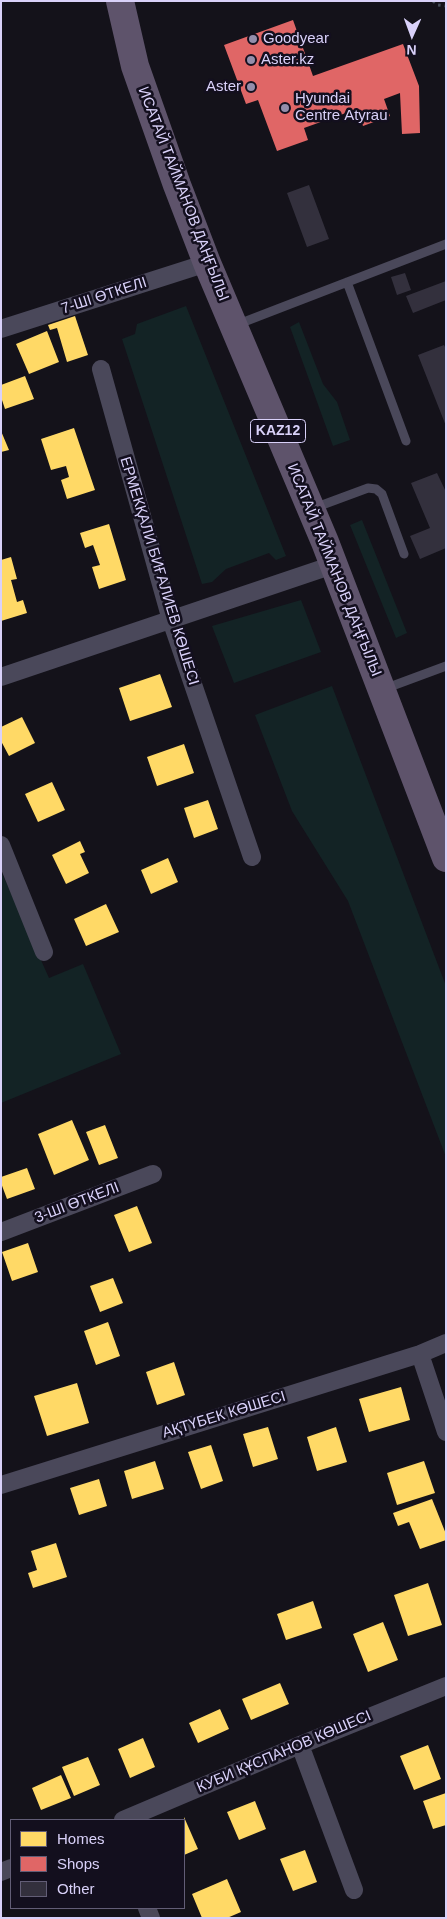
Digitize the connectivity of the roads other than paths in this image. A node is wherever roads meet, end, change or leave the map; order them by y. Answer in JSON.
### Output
{"nodes":[{"id":1,"x":120,"y":1,"type":"edge"},
{"id":2,"x":446,"y":244,"type":"edge"},
{"id":3,"x":207,"y":263,"type":"junction"},
{"id":4,"x":346,"y":282,"type":"junction"},
{"id":5,"x":234,"y":326,"type":"junction"},
{"id":6,"x":1,"y":329,"type":"edge"},
{"id":7,"x":101,"y":370,"type":"dead end"},
{"id":8,"x":406,"y":441,"type":"dead end"},
{"id":9,"x":311,"y":509,"type":"junction"},
{"id":10,"x":404,"y":554,"type":"dead end"},
{"id":11,"x":333,"y":565,"type":"junction"},
{"id":12,"x":171,"y":620,"type":"junction"},
{"id":13,"x":446,"y":666,"type":"edge"},
{"id":14,"x":1,"y":677,"type":"edge"},
{"id":15,"x":381,"y":690,"type":"junction"},
{"id":16,"x":1,"y":845,"type":"edge"},
{"id":17,"x":252,"y":857,"type":"dead end"},
{"id":18,"x":446,"y":858,"type":"edge"},
{"id":19,"x":44,"y":952,"type":"dead end"},
{"id":20,"x":153,"y":1174,"type":"dead end"},
{"id":21,"x":1,"y":1232,"type":"edge"},
{"id":22,"x":446,"y":1343,"type":"edge"},
{"id":23,"x":420,"y":1354,"type":"junction"},
{"id":24,"x":446,"y":1432,"type":"edge"},
{"id":25,"x":1,"y":1485,"type":"edge"},
{"id":26,"x":446,"y":1686,"type":"edge"},
{"id":27,"x":300,"y":1745,"type":"junction"},
{"id":28,"x":125,"y":1819,"type":"edge"},
{"id":29,"x":354,"y":1890,"type":"dead end"}],
"edges":[{"from":1,"to":3,"type":"main road","name":"ИСАТАЙ ТАЙМАНОВ ДАҢҒЫЛЫ","number":"KAZ12"},
{"from":2,"to":4,"type":"lane"},
{"from":3,"to":5,"type":"main road","name":"ИСАТАЙ ТАЙМАНОВ ДАҢҒЫЛЫ","number":"KAZ12"},
{"from":3,"to":6,"type":"street","name":"7-ШI ӨТКЕЛI"},
{"from":4,"to":5,"type":"lane"},
{"from":4,"to":8,"type":"lane"},
{"from":5,"to":9,"type":"main road","name":"ИСАТАЙ ТАЙМАНОВ ДАҢҒЫЛЫ","number":"KAZ12"},
{"from":7,"to":12,"type":"street","name":"ЕРМЕКҚАЛИ БИҒАЛИЕВ КӨШЕСІ"},
{"from":9,"to":10,"type":"lane"},
{"from":9,"to":11,"type":"main road","name":"ИСАТАЙ ТАЙМАНОВ ДАҢҒЫЛЫ","number":"KAZ12"},
{"from":11,"to":12,"type":"street"},
{"from":11,"to":15,"type":"main road","name":"ИСАТАЙ ТАЙМАНОВ ДАҢҒЫЛЫ","number":"KAZ12"},
{"from":12,"to":14,"type":"street"},
{"from":12,"to":17,"type":"street","name":"ЕРМЕКҚАЛИ БИҒАЛИЕВ КӨШЕСІ"},
{"from":13,"to":15,"type":"lane"},
{"from":15,"to":18,"type":"main road","name":"ИСАТАЙ ТАЙМАНОВ ДАҢҒЫЛЫ","number":"KAZ12"},
{"from":16,"to":19,"type":"street"},
{"from":20,"to":21,"type":"street","name":"3-ШI ӨТКЕЛI"},
{"from":22,"to":23,"type":"street","name":"АҚТҮБЕК КӨШЕСI"},
{"from":23,"to":24,"type":"street"},
{"from":23,"to":25,"type":"street","name":"АҚТҮБЕК КӨШЕСI"},
{"from":26,"to":27,"type":"street","name":"КУБИ ҚҰСПАНОВ КӨШЕСI"},
{"from":27,"to":28,"type":"street","name":"КУБИ ҚҰСПАНОВ КӨШЕСI"},
{"from":27,"to":29,"type":"street"}]}
